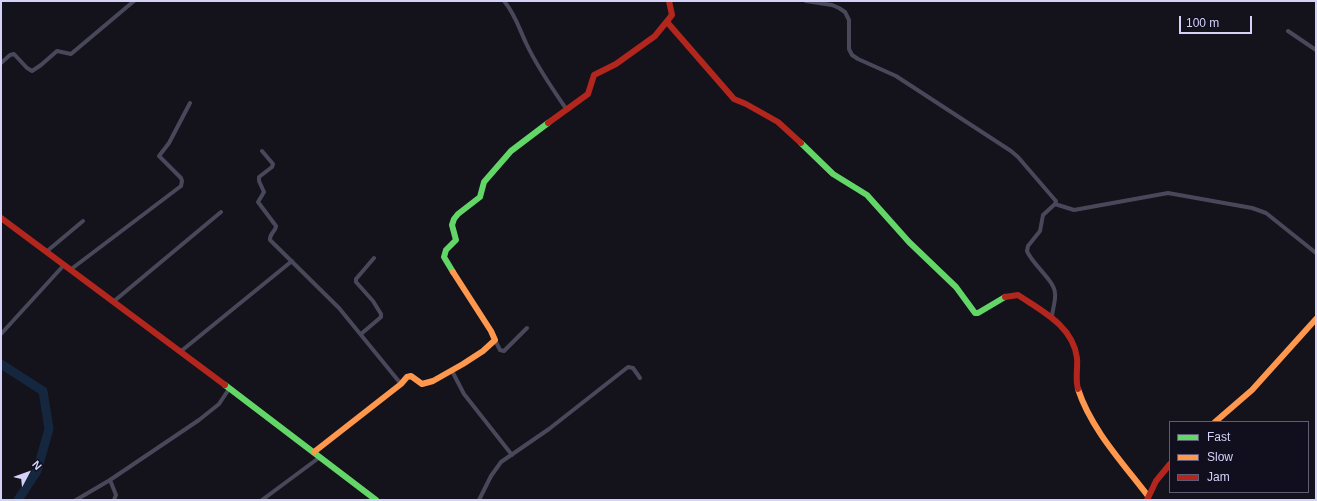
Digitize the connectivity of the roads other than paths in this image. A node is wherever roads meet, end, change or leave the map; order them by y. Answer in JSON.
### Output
{"nodes":[{"id":1,"x":134,"y":1,"type":"edge"},
{"id":2,"x":504,"y":1,"type":"edge"},
{"id":3,"x":669,"y":1,"type":"edge"},
{"id":4,"x":806,"y":1,"type":"edge"},
{"id":5,"x":667,"y":22,"type":"junction"},
{"id":6,"x":1288,"y":31,"type":"dead end"},
{"id":7,"x":1316,"y":50,"type":"edge"},
{"id":8,"x":1,"y":63,"type":"edge"},
{"id":9,"x":190,"y":103,"type":"dead end"},
{"id":10,"x":567,"y":110,"type":"junction"},
{"id":11,"x":262,"y":151,"type":"dead end"},
{"id":12,"x":1055,"y":204,"type":"junction"},
{"id":13,"x":221,"y":212,"type":"dead end"},
{"id":14,"x":1,"y":218,"type":"edge"},
{"id":15,"x":82,"y":221,"type":"dead end"},
{"id":16,"x":46,"y":252,"type":"junction"},
{"id":17,"x":1316,"y":254,"type":"edge"},
{"id":18,"x":374,"y":258,"type":"dead end"},
{"id":19,"x":292,"y":261,"type":"junction"},
{"id":20,"x":64,"y":265,"type":"junction"},
{"id":21,"x":70,"y":270,"type":"junction"},
{"id":22,"x":113,"y":302,"type":"junction"},
{"id":23,"x":1052,"y":319,"type":"junction"},
{"id":24,"x":1316,"y":319,"type":"edge"},
{"id":25,"x":527,"y":328,"type":"dead end"},
{"id":26,"x":1,"y":334,"type":"edge"},
{"id":27,"x":361,"y":334,"type":"junction"},
{"id":28,"x":495,"y":340,"type":"junction"},
{"id":29,"x":180,"y":352,"type":"junction"},
{"id":30,"x":452,"y":371,"type":"junction"},
{"id":31,"x":640,"y":378,"type":"dead end"},
{"id":32,"x":401,"y":384,"type":"junction"},
{"id":33,"x":229,"y":389,"type":"junction"},
{"id":34,"x":1216,"y":421,"type":"edge"},
{"id":35,"x":314,"y":452,"type":"junction"},
{"id":36,"x":512,"y":454,"type":"junction"},
{"id":37,"x":320,"y":457,"type":"junction"},
{"id":38,"x":1169,"y":465,"type":"edge"},
{"id":39,"x":110,"y":480,"type":"junction"},
{"id":40,"x":1147,"y":498,"type":"edge"},
{"id":41,"x":76,"y":500,"type":"edge"},
{"id":42,"x":114,"y":500,"type":"edge"},
{"id":43,"x":262,"y":500,"type":"edge"},
{"id":44,"x":376,"y":500,"type":"edge"},
{"id":45,"x":479,"y":500,"type":"edge"}],
"edges":[{"from":1,"to":8,"type":"street"},
{"from":2,"to":10,"type":"street"},
{"from":3,"to":5,"type":"main road"},
{"from":4,"to":12,"type":"street"},
{"from":5,"to":10,"type":"main road"},
{"from":5,"to":23,"type":"main road"},
{"from":6,"to":7,"type":"street"},
{"from":9,"to":21,"type":"street"},
{"from":10,"to":28,"type":"main road"},
{"from":11,"to":19,"type":"street"},
{"from":12,"to":17,"type":"street"},
{"from":12,"to":23,"type":"street"},
{"from":13,"to":22,"type":"street"},
{"from":14,"to":16,"type":"main road"},
{"from":15,"to":16,"type":"street"},
{"from":16,"to":20,"type":"main road"},
{"from":18,"to":27,"type":"street"},
{"from":19,"to":27,"type":"street"},
{"from":19,"to":29,"type":"street"},
{"from":20,"to":21,"type":"main road"},
{"from":20,"to":26,"type":"street"},
{"from":21,"to":22,"type":"main road"},
{"from":22,"to":29,"type":"main road"},
{"from":23,"to":40,"type":"main road"},
{"from":24,"to":34,"type":"main road"},
{"from":25,"to":28,"type":"street"},
{"from":27,"to":32,"type":"street"},
{"from":28,"to":30,"type":"main road"},
{"from":29,"to":33,"type":"main road"},
{"from":30,"to":32,"type":"main road"},
{"from":30,"to":36,"type":"street"},
{"from":31,"to":36,"type":"street"},
{"from":32,"to":35,"type":"main road"},
{"from":33,"to":35,"type":"main road"},
{"from":33,"to":39,"type":"street"},
{"from":35,"to":37,"type":"main road"},
{"from":36,"to":45,"type":"street"},
{"from":37,"to":43,"type":"street"},
{"from":37,"to":44,"type":"main road"},
{"from":38,"to":40,"type":"main road"},
{"from":39,"to":41,"type":"street"},
{"from":39,"to":42,"type":"street"}]}
